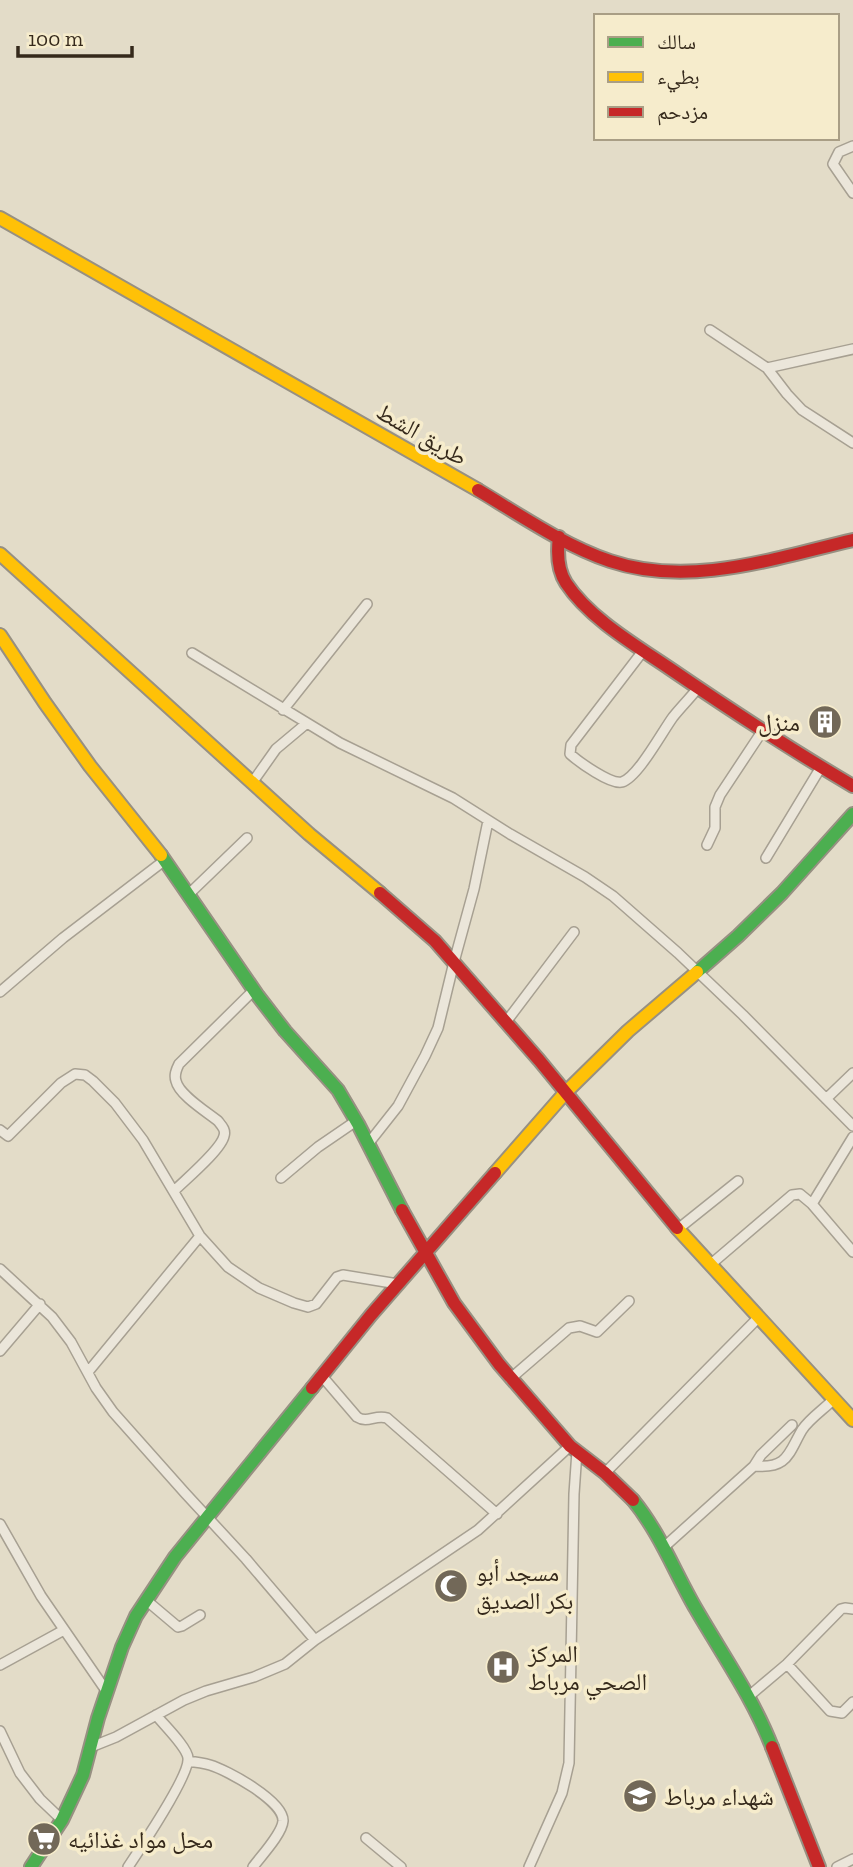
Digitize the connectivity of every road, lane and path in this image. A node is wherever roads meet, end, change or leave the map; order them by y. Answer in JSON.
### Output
{"nodes":[{"id":1,"x":853,"y":146,"type":"edge"},
{"id":2,"x":853,"y":192,"type":"edge"},
{"id":3,"x":0,"y":219,"type":"edge"},
{"id":4,"x":710,"y":330,"type":"dead end"},
{"id":5,"x":853,"y":349,"type":"edge"},
{"id":6,"x":767,"y":368,"type":"junction"},
{"id":7,"x":853,"y":443,"type":"edge"},
{"id":8,"x":559,"y":537,"type":"junction"},
{"id":9,"x":853,"y":540,"type":"edge"},
{"id":10,"x":0,"y":554,"type":"edge"},
{"id":11,"x":367,"y":604,"type":"dead end"},
{"id":12,"x":0,"y":635,"type":"edge"},
{"id":13,"x":643,"y":651,"type":"junction"},
{"id":14,"x":192,"y":653,"type":"dead end"},
{"id":15,"x":698,"y":688,"type":"junction"},
{"id":16,"x":284,"y":710,"type":"junction"},
{"id":17,"x":307,"y":723,"type":"junction"},
{"id":18,"x":763,"y":730,"type":"junction"},
{"id":19,"x":821,"y":767,"type":"junction"},
{"id":20,"x":252,"y":783,"type":"junction"},
{"id":21,"x":853,"y":786,"type":"edge"},
{"id":22,"x":853,"y":814,"type":"edge"},
{"id":23,"x":488,"y":821,"type":"junction"},
{"id":24,"x":247,"y":838,"type":"dead end"},
{"id":25,"x":707,"y":845,"type":"dead end"},
{"id":26,"x":766,"y":858,"type":"dead end"},
{"id":27,"x":165,"y":860,"type":"junction"},
{"id":28,"x":189,"y":894,"type":"junction"},
{"id":29,"x":574,"y":932,"type":"dead end"},
{"id":30,"x":454,"y":962,"type":"junction"},
{"id":31,"x":697,"y":972,"type":"junction"},
{"id":32,"x":254,"y":990,"type":"junction"},
{"id":33,"x":0,"y":992,"type":"edge"},
{"id":34,"x":506,"y":1022,"type":"junction"},
{"id":35,"x":853,"y":1073,"type":"edge"},
{"id":36,"x":565,"y":1093,"type":"junction"},
{"id":37,"x":826,"y":1099,"type":"junction"},
{"id":38,"x":356,"y":1121,"type":"junction"},
{"id":39,"x":853,"y":1126,"type":"edge"},
{"id":40,"x":3,"y":1136,"type":"edge"},
{"id":41,"x":853,"y":1137,"type":"edge"},
{"id":42,"x":368,"y":1144,"type":"junction"},
{"id":43,"x":281,"y":1178,"type":"dead end"},
{"id":44,"x":738,"y":1181,"type":"dead end"},
{"id":45,"x":174,"y":1191,"type":"junction"},
{"id":46,"x":812,"y":1204,"type":"junction"},
{"id":47,"x":678,"y":1229,"type":"junction"},
{"id":48,"x":200,"y":1236,"type":"junction"},
{"id":49,"x":853,"y":1252,"type":"edge"},
{"id":50,"x":425,"y":1253,"type":"junction"},
{"id":51,"x":710,"y":1265,"type":"junction"},
{"id":52,"x":0,"y":1269,"type":"edge"},
{"id":53,"x":398,"y":1284,"type":"junction"},
{"id":54,"x":629,"y":1301,"type":"dead end"},
{"id":55,"x":40,"y":1304,"type":"junction"},
{"id":56,"x":759,"y":1317,"type":"junction"},
{"id":57,"x":0,"y":1351,"type":"edge"},
{"id":58,"x":88,"y":1372,"type":"junction"},
{"id":59,"x":321,"y":1375,"type":"junction"},
{"id":60,"x":510,"y":1379,"type":"junction"},
{"id":61,"x":834,"y":1399,"type":"junction"},
{"id":62,"x":852,"y":1418,"type":"edge"},
{"id":63,"x":792,"y":1425,"type":"dead end"},
{"id":64,"x":573,"y":1448,"type":"junction"},
{"id":65,"x":754,"y":1466,"type":"junction"},
{"id":66,"x":605,"y":1473,"type":"junction"},
{"id":67,"x":497,"y":1514,"type":"junction"},
{"id":68,"x":207,"y":1516,"type":"junction"},
{"id":69,"x":0,"y":1524,"type":"edge"},
{"id":70,"x":663,"y":1548,"type":"junction"},
{"id":71,"x":146,"y":1600,"type":"junction"},
{"id":72,"x":853,"y":1609,"type":"edge"},
{"id":73,"x":200,"y":1615,"type":"dead end"},
{"id":74,"x":64,"y":1630,"type":"junction"},
{"id":75,"x":316,"y":1640,"type":"junction"},
{"id":76,"x":788,"y":1664,"type":"junction"},
{"id":77,"x":0,"y":1665,"type":"edge"},
{"id":78,"x":107,"y":1692,"type":"junction"},
{"id":79,"x":748,"y":1697,"type":"junction"},
{"id":80,"x":853,"y":1702,"type":"edge"},
{"id":81,"x":156,"y":1715,"type":"junction"},
{"id":82,"x":0,"y":1731,"type":"edge"},
{"id":83,"x":90,"y":1747,"type":"junction"},
{"id":84,"x":188,"y":1761,"type":"junction"},
{"id":85,"x":62,"y":1820,"type":"junction"},
{"id":86,"x":366,"y":1838,"type":"dead end"},
{"id":87,"x":853,"y":1859,"type":"edge"},
{"id":88,"x":816,"y":1865,"type":"edge"},
{"id":89,"x":31,"y":1867,"type":"edge"},
{"id":90,"x":128,"y":1867,"type":"edge"},
{"id":91,"x":253,"y":1867,"type":"edge"},
{"id":92,"x":401,"y":1867,"type":"edge"},
{"id":93,"x":529,"y":1867,"type":"edge"},
{"id":94,"x":837,"y":1867,"type":"edge"}],
"edges":[{"from":1,"to":2,"type":"street"},
{"from":3,"to":8,"type":"street","name":"طريق الشط"},
{"from":4,"to":6,"type":"street"},
{"from":5,"to":6,"type":"street"},
{"from":6,"to":7,"type":"street"},
{"from":8,"to":9,"type":"street","name":"طريق الشط"},
{"from":8,"to":13,"type":"street"},
{"from":10,"to":20,"type":"street"},
{"from":11,"to":16,"type":"street"},
{"from":12,"to":27,"type":"street"},
{"from":13,"to":15,"type":"street"},
{"from":13,"to":15,"type":"street"},
{"from":14,"to":16,"type":"street"},
{"from":15,"to":18,"type":"street"},
{"from":16,"to":17,"type":"street"},
{"from":17,"to":20,"type":"street"},
{"from":17,"to":23,"type":"street"},
{"from":18,"to":19,"type":"street"},
{"from":18,"to":25,"type":"street"},
{"from":19,"to":21,"type":"street"},
{"from":19,"to":26,"type":"street"},
{"from":20,"to":30,"type":"street"},
{"from":22,"to":31,"type":"street"},
{"from":23,"to":30,"type":"street"},
{"from":23,"to":31,"type":"street"},
{"from":24,"to":28,"type":"street"},
{"from":27,"to":28,"type":"street"},
{"from":27,"to":33,"type":"street"},
{"from":28,"to":32,"type":"street"},
{"from":29,"to":34,"type":"street"},
{"from":30,"to":34,"type":"street"},
{"from":30,"to":42,"type":"street"},
{"from":31,"to":36,"type":"street"},
{"from":31,"to":37,"type":"street"},
{"from":32,"to":38,"type":"street"},
{"from":32,"to":45,"type":"street"},
{"from":34,"to":36,"type":"street"},
{"from":35,"to":37,"type":"street"},
{"from":36,"to":47,"type":"street"},
{"from":36,"to":50,"type":"street"},
{"from":37,"to":39,"type":"street"},
{"from":38,"to":42,"type":"street"},
{"from":38,"to":43,"type":"street"},
{"from":40,"to":45,"type":"street"},
{"from":41,"to":46,"type":"street"},
{"from":42,"to":50,"type":"street"},
{"from":44,"to":47,"type":"street"},
{"from":45,"to":48,"type":"street"},
{"from":46,"to":49,"type":"street"},
{"from":46,"to":51,"type":"street"},
{"from":47,"to":51,"type":"street"},
{"from":48,"to":53,"type":"street"},
{"from":48,"to":58,"type":"street"},
{"from":50,"to":53,"type":"street"},
{"from":50,"to":60,"type":"street"},
{"from":51,"to":56,"type":"street"},
{"from":52,"to":55,"type":"street"},
{"from":53,"to":59,"type":"street"},
{"from":54,"to":60,"type":"street"},
{"from":55,"to":57,"type":"street"},
{"from":55,"to":58,"type":"street"},
{"from":56,"to":61,"type":"street"},
{"from":56,"to":66,"type":"street"},
{"from":58,"to":68,"type":"street"},
{"from":59,"to":67,"type":"street"},
{"from":59,"to":68,"type":"street"},
{"from":60,"to":64,"type":"street"},
{"from":61,"to":62,"type":"street"},
{"from":61,"to":65,"type":"street"},
{"from":63,"to":65,"type":"street"},
{"from":64,"to":66,"type":"street"},
{"from":64,"to":67,"type":"street"},
{"from":64,"to":93,"type":"street"},
{"from":65,"to":70,"type":"street"},
{"from":66,"to":70,"type":"street"},
{"from":67,"to":75,"type":"street"},
{"from":68,"to":71,"type":"street"},
{"from":68,"to":75,"type":"street"},
{"from":69,"to":74,"type":"street"},
{"from":70,"to":79,"type":"street"},
{"from":71,"to":73,"type":"street"},
{"from":71,"to":78,"type":"street"},
{"from":72,"to":76,"type":"street"},
{"from":74,"to":77,"type":"street"},
{"from":74,"to":78,"type":"street"},
{"from":75,"to":81,"type":"street"},
{"from":76,"to":79,"type":"street"},
{"from":76,"to":80,"type":"street"},
{"from":78,"to":83,"type":"street"},
{"from":79,"to":88,"type":"street"},
{"from":81,"to":83,"type":"street"},
{"from":81,"to":84,"type":"street"},
{"from":82,"to":85,"type":"street"},
{"from":83,"to":85,"type":"street"},
{"from":84,"to":90,"type":"street"},
{"from":84,"to":91,"type":"street"},
{"from":85,"to":89,"type":"street"},
{"from":86,"to":92,"type":"street"},
{"from":87,"to":94,"type":"street"}]}
